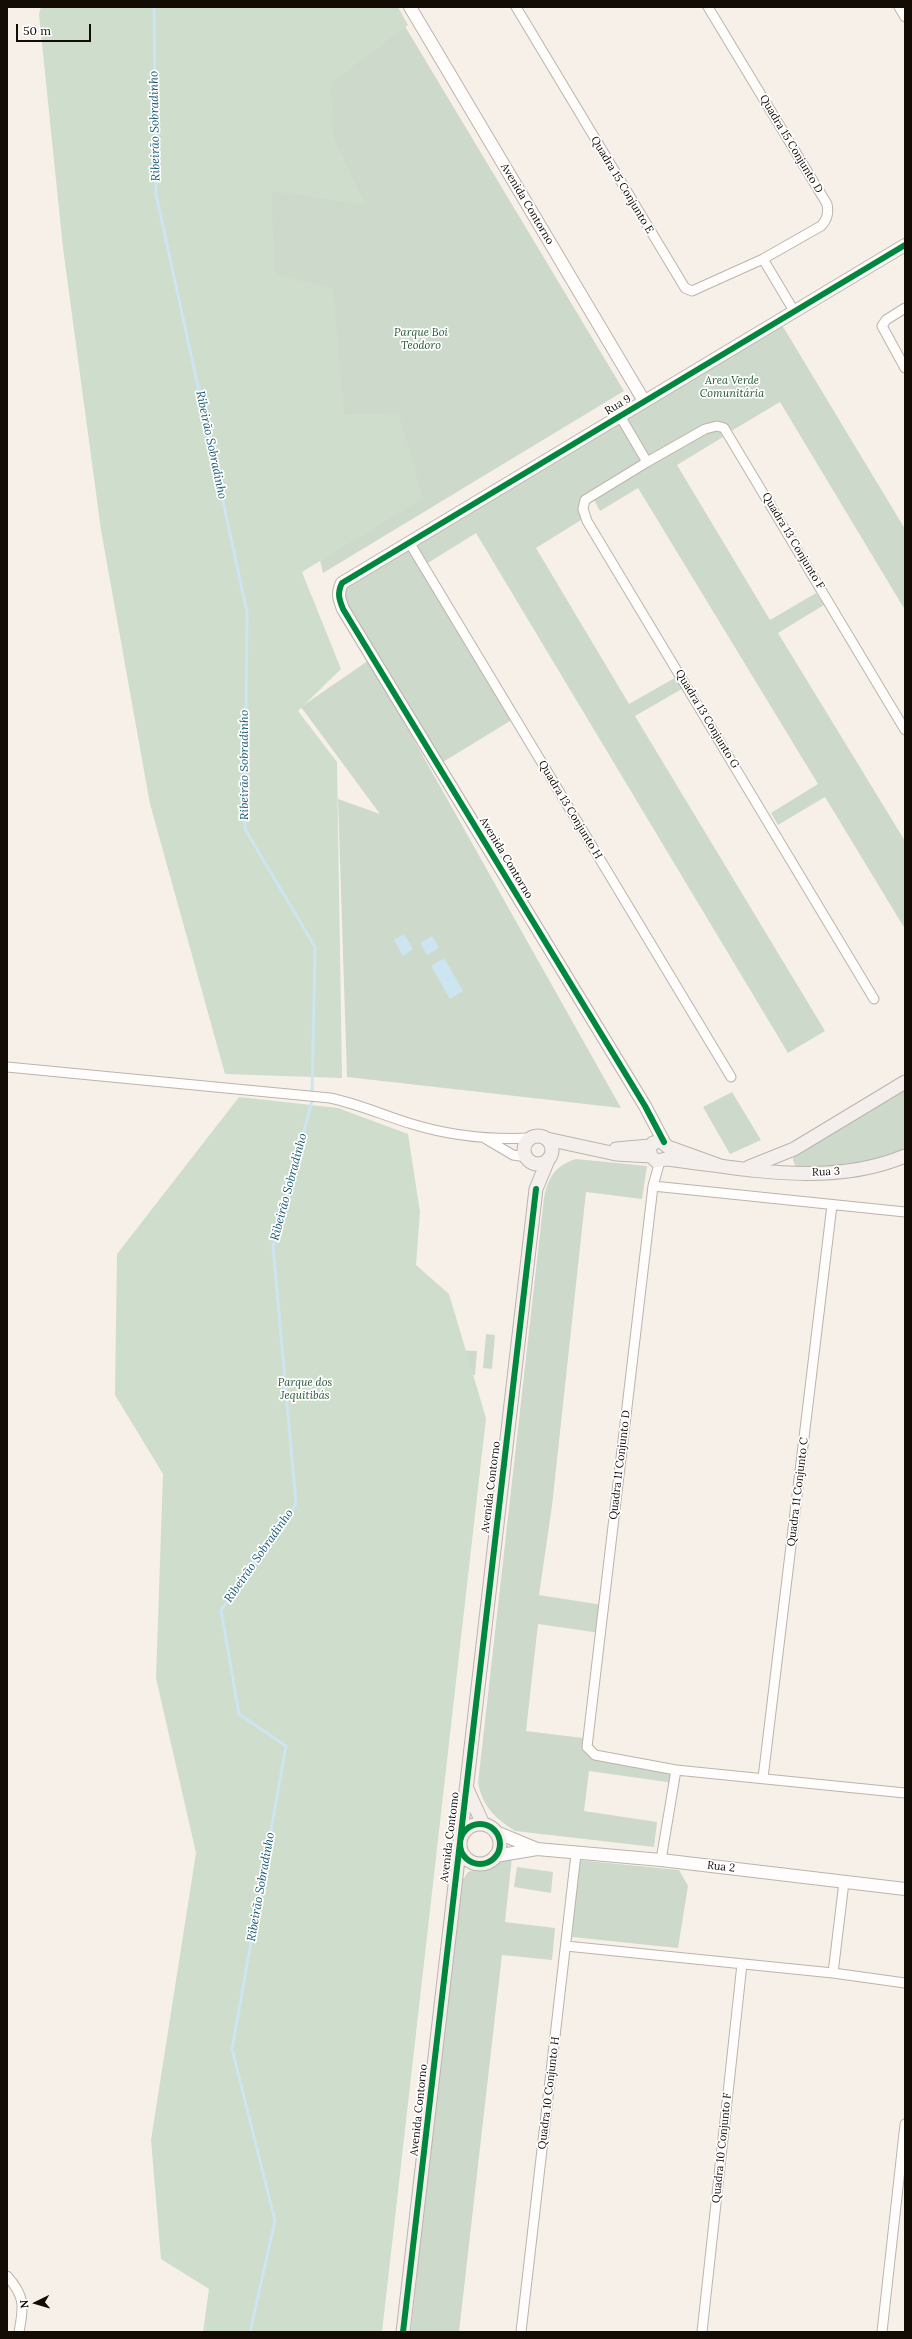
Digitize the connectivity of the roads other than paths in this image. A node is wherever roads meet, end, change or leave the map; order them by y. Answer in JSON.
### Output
{"nodes":[{"id":1,"x":410,"y":7,"type":"edge"},
{"id":2,"x":516,"y":7,"type":"edge"},
{"id":3,"x":708,"y":7,"type":"edge"},
{"id":4,"x":899,"y":7,"type":"edge"},
{"id":5,"x":905,"y":17,"type":"edge"},
{"id":6,"x":905,"y":245,"type":"edge"},
{"id":7,"x":763,"y":259,"type":"junction"},
{"id":8,"x":905,"y":308,"type":"edge"},
{"id":9,"x":794,"y":311,"type":"junction"},
{"id":10,"x":905,"y":368,"type":"edge"},
{"id":11,"x":644,"y":401,"type":"junction"},
{"id":12,"x":620,"y":416,"type":"junction"},
{"id":13,"x":646,"y":462,"type":"junction"},
{"id":14,"x":409,"y":542,"type":"junction"},
{"id":15,"x":342,"y":583,"type":"joint"},
{"id":16,"x":905,"y":730,"type":"edge"},
{"id":17,"x":874,"y":999,"type":"dead end"},
{"id":18,"x":7,"y":1068,"type":"edge"},
{"id":19,"x":731,"y":1077,"type":"dead end"},
{"id":20,"x":905,"y":1082,"type":"edge"},
{"id":21,"x":528,"y":1138,"type":"junction"},
{"id":22,"x":486,"y":1139,"type":"junction"},
{"id":23,"x":547,"y":1139,"type":"junction"},
{"id":24,"x":575,"y":1147,"type":"junction"},
{"id":25,"x":794,"y":1149,"type":"junction"},
{"id":26,"x":659,"y":1150,"type":"junction"},
{"id":27,"x":905,"y":1156,"type":"edge"},
{"id":28,"x":527,"y":1158,"type":"junction"},
{"id":29,"x":550,"y":1158,"type":"junction"},
{"id":30,"x":745,"y":1169,"type":"junction"},
{"id":31,"x":800,"y":1173,"type":"junction"},
{"id":32,"x":653,"y":1186,"type":"junction"},
{"id":33,"x":536,"y":1189,"type":"junction"},
{"id":34,"x":832,"y":1205,"type":"junction"},
{"id":35,"x":905,"y":1212,"type":"edge"},
{"id":36,"x":676,"y":1770,"type":"junction"},
{"id":37,"x":763,"y":1778,"type":"junction"},
{"id":38,"x":467,"y":1787,"type":"junction"},
{"id":39,"x":905,"y":1793,"type":"edge"},
{"id":40,"x":483,"y":1824,"type":"junction"},
{"id":41,"x":496,"y":1832,"type":"junction"},
{"id":42,"x":460,"y":1839,"type":"junction"},
{"id":43,"x":537,"y":1849,"type":"junction"},
{"id":44,"x":576,"y":1854,"type":"junction"},
{"id":45,"x":495,"y":1856,"type":"junction"},
{"id":46,"x":661,"y":1860,"type":"junction"},
{"id":47,"x":478,"y":1863,"type":"junction"},
{"id":48,"x":844,"y":1882,"type":"junction"},
{"id":49,"x":905,"y":1889,"type":"edge"},
{"id":50,"x":454,"y":1890,"type":"junction"},
{"id":51,"x":566,"y":1946,"type":"junction"},
{"id":52,"x":742,"y":1964,"type":"junction"},
{"id":53,"x":833,"y":1973,"type":"junction"},
{"id":54,"x":905,"y":1983,"type":"edge"},
{"id":55,"x":905,"y":2124,"type":"edge"},
{"id":56,"x":7,"y":2276,"type":"edge"},
{"id":57,"x":19,"y":2332,"type":"edge"},
{"id":58,"x":403,"y":2332,"type":"edge"},
{"id":59,"x":521,"y":2332,"type":"edge"},
{"id":60,"x":702,"y":2332,"type":"edge"},
{"id":61,"x":882,"y":2332,"type":"edge"}],
"edges":[{"from":1,"to":11,"type":"street","name":"Avenida Contorno"},
{"from":2,"to":7,"type":"street","name":"Quadra 15 Conjunto E"},
{"from":3,"to":7,"type":"street","name":"Quadra 15 Conjunto D"},
{"from":4,"to":5,"type":"street"},
{"from":6,"to":9,"type":"street","name":"Rua 9"},
{"from":7,"to":9,"type":"street"},
{"from":8,"to":10,"type":"street"},
{"from":9,"to":11,"type":"street","name":"Rua 9"},
{"from":11,"to":12,"type":"street","name":"Rua 9"},
{"from":12,"to":13,"type":"street"},
{"from":12,"to":14,"type":"street","name":"Rua 9"},
{"from":13,"to":16,"type":"street","name":"Quadra 13 Conjunto F"},
{"from":13,"to":17,"type":"street","name":"Quadra 13 Conjunto G"},
{"from":14,"to":15,"type":"street","name":"Rua 9"},
{"from":14,"to":19,"type":"street","name":"Quadra 13 Conjunto H"},
{"from":15,"to":26,"type":"street","name":"Avenida Contorno"},
{"from":18,"to":22,"type":"street"},
{"from":20,"to":25,"type":"main road"},
{"from":21,"to":22,"type":"street"},
{"from":21,"to":23,"type":"main road"},
{"from":21,"to":28,"type":"main road"},
{"from":22,"to":28,"type":"street"},
{"from":23,"to":24,"type":"main road"},
{"from":23,"to":29,"type":"main road"},
{"from":24,"to":26,"type":"main road"},
{"from":24,"to":29,"type":"main road"},
{"from":25,"to":30,"type":"main road"},
{"from":25,"to":31,"type":"main road"},
{"from":26,"to":30,"type":"main road","name":"Rua 3"},
{"from":26,"to":32,"type":"street","name":"Quadra 11 Conjunto D"},
{"from":27,"to":31,"type":"main road","name":"Rua 3"},
{"from":28,"to":29,"type":"main road"},
{"from":28,"to":33,"type":"main road","name":"Avenida Contorno"},
{"from":29,"to":33,"type":"main road","name":"Avenida Contorno"},
{"from":30,"to":31,"type":"main road","name":"Rua 3"},
{"from":32,"to":34,"type":"street"},
{"from":32,"to":36,"type":"street","name":"Quadra 11 Conjunto D"},
{"from":33,"to":38,"type":"main road","name":"Avenida Contorno"},
{"from":34,"to":35,"type":"street"},
{"from":34,"to":37,"type":"street","name":"Quadra 11 Conjunto C"},
{"from":36,"to":37,"type":"street"},
{"from":36,"to":46,"type":"street"},
{"from":37,"to":39,"type":"street"},
{"from":38,"to":40,"type":"main road","name":"Avenida Contomo"},
{"from":38,"to":42,"type":"main road","name":"Avenida Contomo"},
{"from":40,"to":41,"type":"main road"},
{"from":40,"to":42,"type":"main road"},
{"from":41,"to":43,"type":"street","name":"Rua 2"},
{"from":41,"to":45,"type":"main road"},
{"from":42,"to":47,"type":"main road"},
{"from":42,"to":50,"type":"main road","name":"Avenida Contomo"},
{"from":43,"to":44,"type":"street","name":"Rua 2"},
{"from":43,"to":45,"type":"street","name":"Rua 2"},
{"from":44,"to":46,"type":"street","name":"Rua 2"},
{"from":44,"to":51,"type":"street","name":"Quadra 10 Conjunto H"},
{"from":45,"to":47,"type":"main road"},
{"from":46,"to":48,"type":"street","name":"Rua 2"},
{"from":47,"to":50,"type":"main road","name":"Avenida Contomo"},
{"from":48,"to":49,"type":"street","name":"Rua 2"},
{"from":48,"to":53,"type":"street"},
{"from":50,"to":58,"type":"main road","name":"Avenida Contorno"},
{"from":51,"to":52,"type":"street"},
{"from":51,"to":59,"type":"street","name":"Quadra 10 Conjunto H"},
{"from":52,"to":53,"type":"street"},
{"from":52,"to":60,"type":"street","name":"Quadra 10 Conjunto F"},
{"from":53,"to":54,"type":"street"},
{"from":55,"to":61,"type":"street"},
{"from":56,"to":57,"type":"street"}]}
